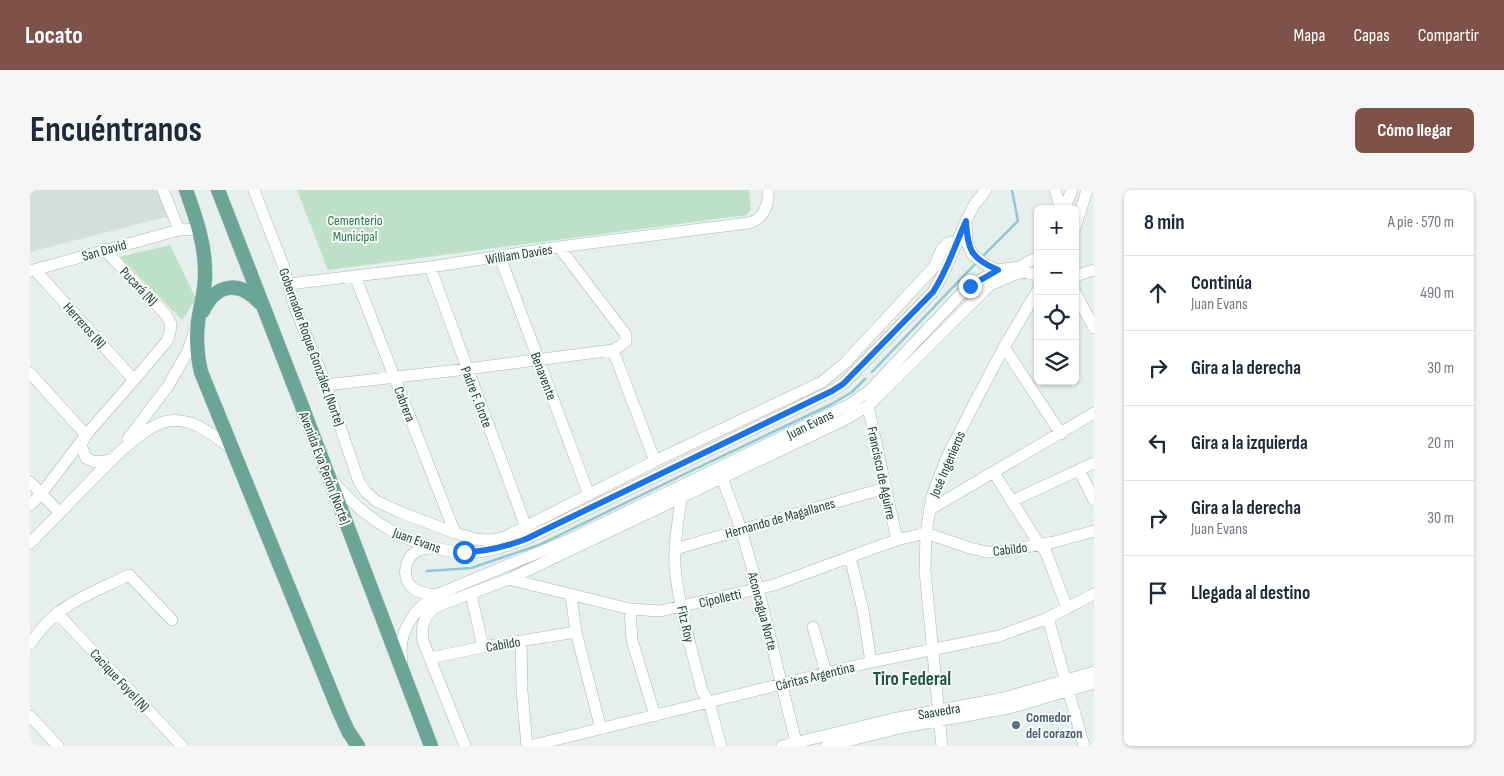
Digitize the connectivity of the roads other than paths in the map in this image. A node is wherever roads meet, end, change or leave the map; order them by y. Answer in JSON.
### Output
{"nodes":[{"id":1,"x":163,"y":190,"type":"edge"},
{"id":2,"x":186,"y":190,"type":"edge"},
{"id":3,"x":218,"y":190,"type":"edge"},
{"id":4,"x":254,"y":190,"type":"edge"},
{"id":5,"x":761,"y":190,"type":"edge"},
{"id":6,"x":768,"y":190,"type":"edge"},
{"id":7,"x":986,"y":190,"type":"edge"},
{"id":8,"x":1055,"y":190,"type":"edge"},
{"id":9,"x":1072,"y":190,"type":"edge"},
{"id":10,"x":1088,"y":190,"type":"edge"},
{"id":11,"x":1061,"y":205,"type":"edge"},
{"id":12,"x":1065,"y":205,"type":"edge"},
{"id":13,"x":1079,"y":216,"type":"edge"},
{"id":14,"x":966,"y":221,"type":"junction"},
{"id":15,"x":748,"y":223,"type":"junction"},
{"id":16,"x":200,"y":229,"type":"junction"},
{"id":17,"x":179,"y":230,"type":"junction"},
{"id":18,"x":957,"y":242,"type":"junction"},
{"id":19,"x":559,"y":247,"type":"junction"},
{"id":20,"x":104,"y":250,"type":"junction"},
{"id":21,"x":500,"y":257,"type":"junction"},
{"id":22,"x":1034,"y":259,"type":"edge"},
{"id":23,"x":430,"y":267,"type":"junction"},
{"id":24,"x":32,"y":270,"type":"edge"},
{"id":25,"x":1002,"y":270,"type":"junction"},
{"id":26,"x":1094,"y":270,"type":"edge"},
{"id":27,"x":1024,"y":272,"type":"junction"},
{"id":28,"x":1034,"y":274,"type":"edge"},
{"id":29,"x":1079,"y":275,"type":"edge"},
{"id":30,"x":355,"y":276,"type":"junction"},
{"id":31,"x":1034,"y":280,"type":"edge"},
{"id":32,"x":289,"y":284,"type":"junction"},
{"id":33,"x":1034,"y":295,"type":"edge"},
{"id":34,"x":1077,"y":295,"type":"edge"},
{"id":35,"x":264,"y":308,"type":"junction"},
{"id":36,"x":198,"y":323,"type":"junction"},
{"id":37,"x":1094,"y":328,"type":"edge"},
{"id":38,"x":1004,"y":347,"type":"junction"},
{"id":39,"x":613,"y":350,"type":"junction"},
{"id":40,"x":538,"y":360,"type":"junction"},
{"id":41,"x":467,"y":369,"type":"junction"},
{"id":42,"x":30,"y":374,"type":"edge"},
{"id":43,"x":394,"y":378,"type":"junction"},
{"id":44,"x":134,"y":380,"type":"junction"},
{"id":45,"x":326,"y":386,"type":"junction"},
{"id":46,"x":868,"y":406,"type":"junction"},
{"id":47,"x":1094,"y":413,"type":"edge"},
{"id":48,"x":1061,"y":434,"type":"junction"},
{"id":49,"x":86,"y":435,"type":"junction"},
{"id":50,"x":234,"y":451,"type":"junction"},
{"id":51,"x":112,"y":460,"type":"junction"},
{"id":52,"x":655,"y":461,"type":"junction"},
{"id":53,"x":1094,"y":463,"type":"edge"},
{"id":54,"x":1079,"y":470,"type":"junction"},
{"id":55,"x":994,"y":473,"type":"junction"},
{"id":56,"x":328,"y":476,"type":"junction"},
{"id":57,"x":722,"y":478,"type":"junction"},
{"id":58,"x":30,"y":482,"type":"edge"},
{"id":59,"x":885,"y":488,"type":"junction"},
{"id":60,"x":41,"y":494,"type":"junction"},
{"id":61,"x":589,"y":495,"type":"junction"},
{"id":62,"x":681,"y":498,"type":"junction"},
{"id":63,"x":1094,"y":500,"type":"edge"},
{"id":64,"x":376,"y":501,"type":"joint"},
{"id":65,"x":1012,"y":501,"type":"junction"},
{"id":66,"x":30,"y":505,"type":"edge"},
{"id":67,"x":930,"y":510,"type":"junction"},
{"id":68,"x":60,"y":513,"type":"junction"},
{"id":69,"x":526,"y":526,"type":"junction"},
{"id":70,"x":741,"y":529,"type":"junction"},
{"id":71,"x":1094,"y":531,"type":"edge"},
{"id":72,"x":455,"y":533,"type":"junction"},
{"id":73,"x":926,"y":533,"type":"junction"},
{"id":74,"x":897,"y":540,"type":"junction"},
{"id":75,"x":30,"y":542,"type":"edge"},
{"id":76,"x":1039,"y":544,"type":"junction"},
{"id":77,"x":431,"y":548,"type":"junction"},
{"id":78,"x":675,"y":549,"type":"junction"},
{"id":79,"x":850,"y":557,"type":"junction"},
{"id":80,"x":509,"y":579,"type":"junction"},
{"id":81,"x":758,"y":589,"type":"junction"},
{"id":82,"x":470,"y":594,"type":"junction"},
{"id":83,"x":1094,"y":594,"type":"edge"},
{"id":84,"x":436,"y":595,"type":"junction"},
{"id":85,"x":571,"y":595,"type":"junction"},
{"id":86,"x":681,"y":607,"type":"junction"},
{"id":87,"x":1067,"y":608,"type":"junction"},
{"id":88,"x":630,"y":609,"type":"junction"},
{"id":89,"x":57,"y":613,"type":"junction"},
{"id":90,"x":1048,"y":618,"type":"junction"},
{"id":91,"x":172,"y":620,"type":"dead end"},
{"id":92,"x":813,"y":627,"type":"dead end"},
{"id":93,"x":576,"y":632,"type":"junction"},
{"id":94,"x":521,"y":641,"type":"junction"},
{"id":95,"x":30,"y":644,"type":"edge"},
{"id":96,"x":483,"y":647,"type":"junction"},
{"id":97,"x":933,"y":650,"type":"junction"},
{"id":98,"x":430,"y":658,"type":"junction"},
{"id":99,"x":871,"y":662,"type":"junction"},
{"id":100,"x":1094,"y":672,"type":"edge"},
{"id":101,"x":826,"y":673,"type":"junction"},
{"id":102,"x":1066,"y":679,"type":"junction"},
{"id":103,"x":782,"y":684,"type":"junction"},
{"id":104,"x":1094,"y":684,"type":"edge"},
{"id":105,"x":408,"y":686,"type":"junction"},
{"id":106,"x":1069,"y":691,"type":"junction"},
{"id":107,"x":709,"y":702,"type":"junction"},
{"id":108,"x":30,"y":716,"type":"edge"},
{"id":109,"x":654,"y":716,"type":"junction"},
{"id":110,"x":940,"y":716,"type":"junction"},
{"id":111,"x":601,"y":729,"type":"junction"},
{"id":112,"x":348,"y":731,"type":"junction"},
{"id":113,"x":867,"y":741,"type":"edge"},
{"id":114,"x":797,"y":744,"type":"edge"},
{"id":115,"x":58,"y":746,"type":"edge"},
{"id":116,"x":182,"y":746,"type":"edge"},
{"id":117,"x":354,"y":746,"type":"edge"},
{"id":118,"x":358,"y":746,"type":"edge"},
{"id":119,"x":431,"y":746,"type":"edge"},
{"id":120,"x":465,"y":746,"type":"edge"},
{"id":121,"x":528,"y":746,"type":"edge"},
{"id":122,"x":721,"y":746,"type":"edge"},
{"id":123,"x":782,"y":746,"type":"edge"},
{"id":124,"x":826,"y":746,"type":"edge"},
{"id":125,"x":942,"y":746,"type":"edge"},
{"id":126,"x":1084,"y":746,"type":"edge"}],
"edges":[{"from":1,"to":17,"type":"street"},
{"from":2,"to":16,"type":"main road"},
{"from":3,"to":35,"type":"main road","name":"Avenida Eva Perón (Norte)"},
{"from":4,"to":32,"type":"street","name":"Gobernador Roque González (Norte)"},
{"from":5,"to":15,"type":"street"},
{"from":6,"to":15,"type":"street"},
{"from":7,"to":14,"type":"street","name":"Juan Evans"},
{"from":8,"to":11,"type":"street"},
{"from":9,"to":12,"type":"street"},
{"from":10,"to":13,"type":"street"},
{"from":14,"to":18,"type":"street","name":"Juan Evans"},
{"from":14,"to":25,"type":"street"},
{"from":15,"to":19,"type":"street","name":"William Davies"},
{"from":16,"to":17,"type":"street"},
{"from":16,"to":36,"type":"main road"},
{"from":17,"to":20,"type":"street","name":"San David"},
{"from":18,"to":52,"type":"street","name":"Juan Evans"},
{"from":18,"to":77,"type":"street","name":"Juan Evans"},
{"from":19,"to":21,"type":"street","name":"William Davies"},
{"from":19,"to":39,"type":"street"},
{"from":20,"to":24,"type":"street","name":"San David"},
{"from":20,"to":44,"type":"street","name":"Pucará (N)"},
{"from":21,"to":23,"type":"street","name":"William Davies"},
{"from":21,"to":40,"type":"street","name":"Benavente"},
{"from":22,"to":25,"type":"street","name":"Juan Evans"},
{"from":23,"to":30,"type":"street","name":"William Davies"},
{"from":23,"to":41,"type":"street","name":"Padre F. Grote"},
{"from":24,"to":44,"type":"street","name":"Herreros (N)"},
{"from":25,"to":27,"type":"street"},
{"from":25,"to":84,"type":"street","name":"Juan Evans"},
{"from":26,"to":29,"type":"street"},
{"from":27,"to":28,"type":"street"},
{"from":27,"to":31,"type":"street"},
{"from":27,"to":46,"type":"street","name":"Juan Evans"},
{"from":30,"to":32,"type":"street","name":"William Davies"},
{"from":30,"to":43,"type":"street","name":"Cabrera"},
{"from":32,"to":45,"type":"street","name":"Gobernador Roque González (Norte)"},
{"from":33,"to":38,"type":"street","name":"José Ingenieros"},
{"from":34,"to":37,"type":"street"},
{"from":35,"to":36,"type":"main road"},
{"from":35,"to":56,"type":"main road","name":"Avenida Eva Perón (Norte)"},
{"from":36,"to":50,"type":"main road"},
{"from":36,"to":51,"type":"street"},
{"from":38,"to":48,"type":"street"},
{"from":38,"to":67,"type":"street","name":"José Ingenieros"},
{"from":39,"to":40,"type":"street"},
{"from":39,"to":52,"type":"street"},
{"from":40,"to":41,"type":"street"},
{"from":40,"to":61,"type":"street","name":"Benavente"},
{"from":41,"to":43,"type":"street"},
{"from":41,"to":69,"type":"street","name":"Padre F. Grote"},
{"from":42,"to":49,"type":"street"},
{"from":43,"to":45,"type":"street"},
{"from":43,"to":72,"type":"street","name":"Cabrera"},
{"from":44,"to":49,"type":"street"},
{"from":45,"to":64,"type":"street","name":"Gobernador Roque González (Norte)"},
{"from":46,"to":57,"type":"street","name":"Juan Evans"},
{"from":46,"to":59,"type":"street","name":"Francisco de Aguirre"},
{"from":47,"to":48,"type":"street"},
{"from":48,"to":55,"type":"street"},
{"from":49,"to":51,"type":"street"},
{"from":49,"to":60,"type":"street"},
{"from":50,"to":51,"type":"street"},
{"from":50,"to":112,"type":"main road"},
{"from":51,"to":68,"type":"street"},
{"from":52,"to":61,"type":"street","name":"Juan Evans"},
{"from":53,"to":54,"type":"street"},
{"from":54,"to":63,"type":"street"},
{"from":54,"to":65,"type":"street"},
{"from":55,"to":65,"type":"street"},
{"from":55,"to":67,"type":"street"},
{"from":56,"to":77,"type":"street","name":"Juan Evans"},
{"from":56,"to":105,"type":"main road","name":"Avenida Eva Perón (Norte)"},
{"from":57,"to":62,"type":"street","name":"Juan Evans"},
{"from":57,"to":70,"type":"street","name":"Aconcagua Norte"},
{"from":58,"to":60,"type":"street"},
{"from":59,"to":70,"type":"street","name":"Hernando de Magallanes"},
{"from":59,"to":74,"type":"street","name":"Francisco de Aguirre"},
{"from":60,"to":66,"type":"street"},
{"from":60,"to":68,"type":"street"},
{"from":61,"to":69,"type":"street","name":"Juan Evans"},
{"from":62,"to":78,"type":"street","name":"Fitz Roy"},
{"from":62,"to":80,"type":"street","name":"Juan Evans"},
{"from":64,"to":72,"type":"street","name":"Juan Evans"},
{"from":65,"to":76,"type":"street"},
{"from":67,"to":73,"type":"street","name":"José Ingenieros"},
{"from":68,"to":75,"type":"street"},
{"from":69,"to":72,"type":"street","name":"Juan Evans"},
{"from":70,"to":78,"type":"street","name":"Hernando de Magallanes"},
{"from":70,"to":81,"type":"street","name":"Aconcagua Norte"},
{"from":71,"to":76,"type":"street","name":"Cabildo"},
{"from":73,"to":74,"type":"street","name":"Cipolletti"},
{"from":73,"to":76,"type":"street","name":"Cabildo"},
{"from":73,"to":97,"type":"street","name":"José Ingenieros"},
{"from":74,"to":79,"type":"street","name":"Cipolletti"},
{"from":76,"to":87,"type":"street"},
{"from":77,"to":84,"type":"street"},
{"from":78,"to":86,"type":"street","name":"Fitz Roy"},
{"from":79,"to":81,"type":"street","name":"Cipolletti"},
{"from":79,"to":99,"type":"street"},
{"from":80,"to":82,"type":"street","name":"Juan Evans"},
{"from":80,"to":85,"type":"street","name":"Cipolletti"},
{"from":81,"to":86,"type":"street","name":"Cipolletti"},
{"from":81,"to":103,"type":"street","name":"Aconcagua Norte"},
{"from":82,"to":96,"type":"street"},
{"from":82,"to":98,"type":"street","name":"Juan Evans"},
{"from":83,"to":87,"type":"street","name":"Cáritas Argentina"},
{"from":84,"to":105,"type":"street","name":"Juan Evans"},
{"from":85,"to":88,"type":"street","name":"Cipolletti"},
{"from":85,"to":93,"type":"street"},
{"from":86,"to":88,"type":"street","name":"Cipolletti"},
{"from":86,"to":107,"type":"street","name":"Fitz Roy"},
{"from":87,"to":90,"type":"street","name":"Cáritas Argentina"},
{"from":88,"to":109,"type":"street"},
{"from":89,"to":91,"type":"street"},
{"from":89,"to":95,"type":"street"},
{"from":89,"to":116,"type":"street","name":"Cacique Foyel (N)"},
{"from":90,"to":97,"type":"street","name":"Cáritas Argentina"},
{"from":90,"to":102,"type":"street"},
{"from":92,"to":101,"type":"street"},
{"from":93,"to":94,"type":"street","name":"Cabildo"},
{"from":93,"to":111,"type":"street"},
{"from":94,"to":96,"type":"street","name":"Cabildo"},
{"from":94,"to":121,"type":"street"},
{"from":96,"to":98,"type":"street","name":"Cabildo"},
{"from":97,"to":99,"type":"street","name":"Cáritas Argentina"},
{"from":97,"to":110,"type":"street","name":"José Ingenieros"},
{"from":98,"to":120,"type":"street"},
{"from":99,"to":101,"type":"street","name":"Cáritas Argentina"},
{"from":100,"to":102,"type":"street","name":"Saavedra"},
{"from":101,"to":103,"type":"street","name":"Cáritas Argentina"},
{"from":102,"to":106,"type":"street"},
{"from":102,"to":110,"type":"street","name":"Saavedra"},
{"from":103,"to":107,"type":"street","name":"Cáritas Argentina"},
{"from":103,"to":114,"type":"street","name":"Aconcagua Norte"},
{"from":104,"to":106,"type":"street","name":"Saavedra"},
{"from":105,"to":119,"type":"main road","name":"Avenida Eva Perón (Norte)"},
{"from":106,"to":110,"type":"street","name":"Saavedra"},
{"from":106,"to":126,"type":"street"},
{"from":107,"to":109,"type":"street","name":"Cáritas Argentina"},
{"from":107,"to":122,"type":"street","name":"Fitz Roy"},
{"from":108,"to":115,"type":"street"},
{"from":109,"to":111,"type":"street","name":"Cáritas Argentina"},
{"from":110,"to":113,"type":"street","name":"Saavedra"},
{"from":110,"to":114,"type":"street","name":"Saavedra"},
{"from":110,"to":125,"type":"street","name":"José Ingenieros"},
{"from":111,"to":121,"type":"street","name":"Cáritas Argentina"},
{"from":112,"to":117,"type":"street"},
{"from":112,"to":118,"type":"main road"},
{"from":113,"to":124,"type":"street","name":"Saavedra"},
{"from":114,"to":123,"type":"street","name":"Saavedra"}]}
